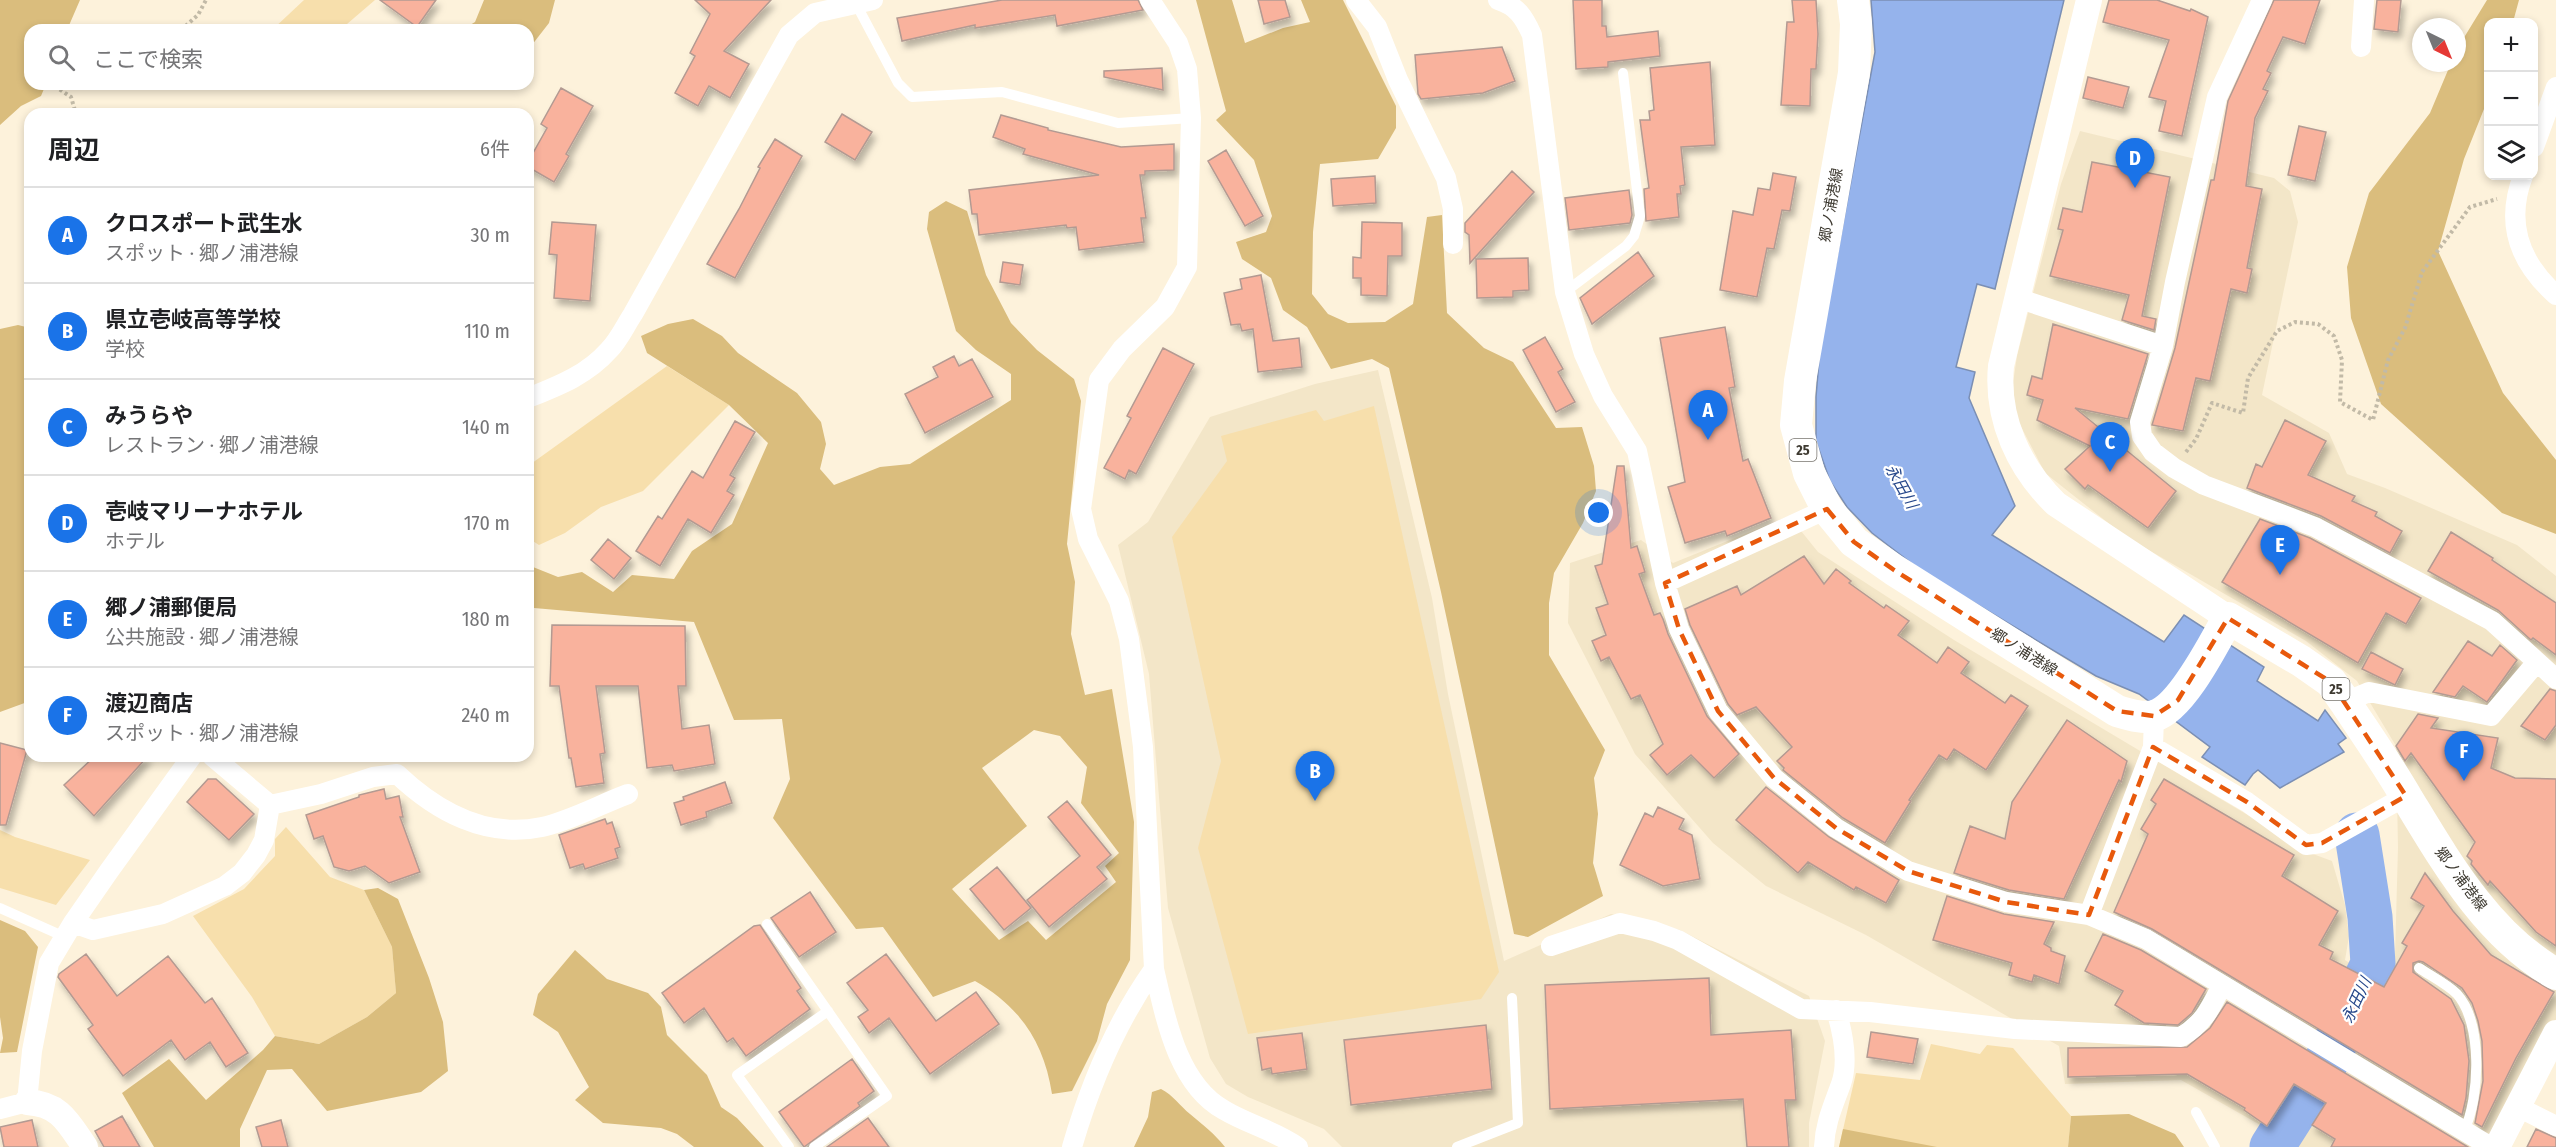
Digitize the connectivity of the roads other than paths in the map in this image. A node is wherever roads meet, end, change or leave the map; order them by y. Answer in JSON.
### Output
{"nodes":[{"id":1,"x":1150,"y":0,"type":"edge"},
{"id":2,"x":1356,"y":0,"type":"edge"},
{"id":3,"x":1498,"y":0,"type":"edge"},
{"id":4,"x":1853,"y":0,"type":"edge"},
{"id":5,"x":2089,"y":0,"type":"edge"},
{"id":6,"x":2262,"y":0,"type":"edge"},
{"id":7,"x":2364,"y":0,"type":"edge"},
{"id":8,"x":861,"y":1,"type":"edge"},
{"id":9,"x":2361,"y":47,"type":"dead end"},
{"id":10,"x":1623,"y":74,"type":"dead end"},
{"id":11,"x":2556,"y":87,"type":"edge"},
{"id":12,"x":1191,"y":118,"type":"junction"},
{"id":13,"x":2538,"y":136,"type":"edge"},
{"id":14,"x":2521,"y":180,"type":"edge"},
{"id":15,"x":1453,"y":244,"type":"dead end"},
{"id":16,"x":1565,"y":292,"type":"junction"},
{"id":17,"x":2556,"y":295,"type":"edge"},
{"id":18,"x":2017,"y":298,"type":"junction"},
{"id":19,"x":2163,"y":346,"type":"junction"},
{"id":20,"x":534,"y":396,"type":"edge"},
{"id":21,"x":1827,"y":509,"type":"junction"},
{"id":22,"x":1665,"y":583,"type":"junction"},
{"id":23,"x":2224,"y":626,"type":"junction"},
{"id":24,"x":2537,"y":662,"type":"junction"},
{"id":25,"x":2556,"y":679,"type":"edge"},
{"id":26,"x":2345,"y":702,"type":"junction"},
{"id":27,"x":2154,"y":716,"type":"junction"},
{"id":28,"x":2154,"y":747,"type":"junction"},
{"id":29,"x":188,"y":762,"type":"edge"},
{"id":30,"x":219,"y":762,"type":"edge"},
{"id":31,"x":628,"y":794,"type":"dead end"},
{"id":32,"x":2406,"y":796,"type":"junction"},
{"id":33,"x":270,"y":805,"type":"junction"},
{"id":34,"x":0,"y":908,"type":"edge"},
{"id":35,"x":2089,"y":915,"type":"junction"},
{"id":36,"x":767,"y":924,"type":"dead end"},
{"id":37,"x":69,"y":930,"type":"junction"},
{"id":38,"x":1551,"y":946,"type":"dead end"},
{"id":39,"x":2419,"y":968,"type":"dead end"},
{"id":40,"x":1154,"y":969,"type":"junction"},
{"id":41,"x":2556,"y":974,"type":"edge"},
{"id":42,"x":2222,"y":985,"type":"junction"},
{"id":43,"x":1512,"y":998,"type":"dead end"},
{"id":44,"x":1836,"y":1010,"type":"junction"},
{"id":45,"x":828,"y":1011,"type":"junction"},
{"id":46,"x":2556,"y":1033,"type":"edge"},
{"id":47,"x":27,"y":1102,"type":"junction"},
{"id":48,"x":2518,"y":1107,"type":"junction"},
{"id":49,"x":0,"y":1109,"type":"edge"},
{"id":50,"x":2196,"y":1112,"type":"dead end"},
{"id":51,"x":2556,"y":1126,"type":"edge"},
{"id":52,"x":2464,"y":1131,"type":"junction"},
{"id":53,"x":85,"y":1147,"type":"edge"},
{"id":54,"x":789,"y":1147,"type":"edge"},
{"id":55,"x":814,"y":1147,"type":"edge"},
{"id":56,"x":1072,"y":1147,"type":"edge"},
{"id":57,"x":1299,"y":1147,"type":"edge"},
{"id":58,"x":1457,"y":1147,"type":"edge"},
{"id":59,"x":1824,"y":1147,"type":"edge"},
{"id":60,"x":2215,"y":1147,"type":"edge"},
{"id":61,"x":2491,"y":1147,"type":"edge"},
{"id":62,"x":2498,"y":1147,"type":"edge"}],
"edges":[{"from":1,"to":12,"type":"street"},
{"from":2,"to":15,"type":"street"},
{"from":3,"to":16,"type":"street"},
{"from":4,"to":21,"type":"main road","name":"郷ノ浦港線","number":"25"},
{"from":5,"to":18,"type":"street"},
{"from":6,"to":19,"type":"street"},
{"from":7,"to":9,"type":"street"},
{"from":8,"to":12,"type":"lane"},
{"from":8,"to":20,"type":"street"},
{"from":10,"to":16,"type":"lane"},
{"from":11,"to":13,"type":"street"},
{"from":12,"to":40,"type":"street"},
{"from":14,"to":17,"type":"street"},
{"from":16,"to":22,"type":"street"},
{"from":18,"to":19,"type":"street"},
{"from":18,"to":23,"type":"street"},
{"from":19,"to":24,"type":"street"},
{"from":21,"to":22,"type":"street"},
{"from":21,"to":27,"type":"main road","name":"郷ノ浦港線","number":"25"},
{"from":22,"to":35,"type":"street"},
{"from":23,"to":26,"type":"main road","name":"郷ノ浦港線","number":"25"},
{"from":23,"to":27,"type":"main road"},
{"from":24,"to":25,"type":"street"},
{"from":24,"to":26,"type":"street"},
{"from":26,"to":32,"type":"main road","name":"郷ノ浦港線","number":"25"},
{"from":27,"to":28,"type":"street"},
{"from":28,"to":32,"type":"street"},
{"from":28,"to":35,"type":"street"},
{"from":29,"to":37,"type":"street"},
{"from":30,"to":33,"type":"street"},
{"from":31,"to":33,"type":"street"},
{"from":32,"to":41,"type":"main road","name":"郷ノ浦港線","number":"25"},
{"from":33,"to":37,"type":"street"},
{"from":34,"to":37,"type":"lane"},
{"from":35,"to":42,"type":"street"},
{"from":36,"to":45,"type":"lane"},
{"from":37,"to":47,"type":"street"},
{"from":38,"to":44,"type":"street"},
{"from":39,"to":52,"type":"lane"},
{"from":40,"to":56,"type":"street"},
{"from":40,"to":57,"type":"street"},
{"from":42,"to":44,"type":"street"},
{"from":42,"to":52,"type":"street"},
{"from":43,"to":58,"type":"lane"},
{"from":44,"to":59,"type":"street"},
{"from":45,"to":54,"type":"lane"},
{"from":45,"to":55,"type":"lane"},
{"from":46,"to":48,"type":"street"},
{"from":47,"to":49,"type":"street"},
{"from":47,"to":53,"type":"street"},
{"from":48,"to":51,"type":"street"},
{"from":48,"to":62,"type":"street"},
{"from":50,"to":60,"type":"lane"},
{"from":52,"to":61,"type":"street"}]}
